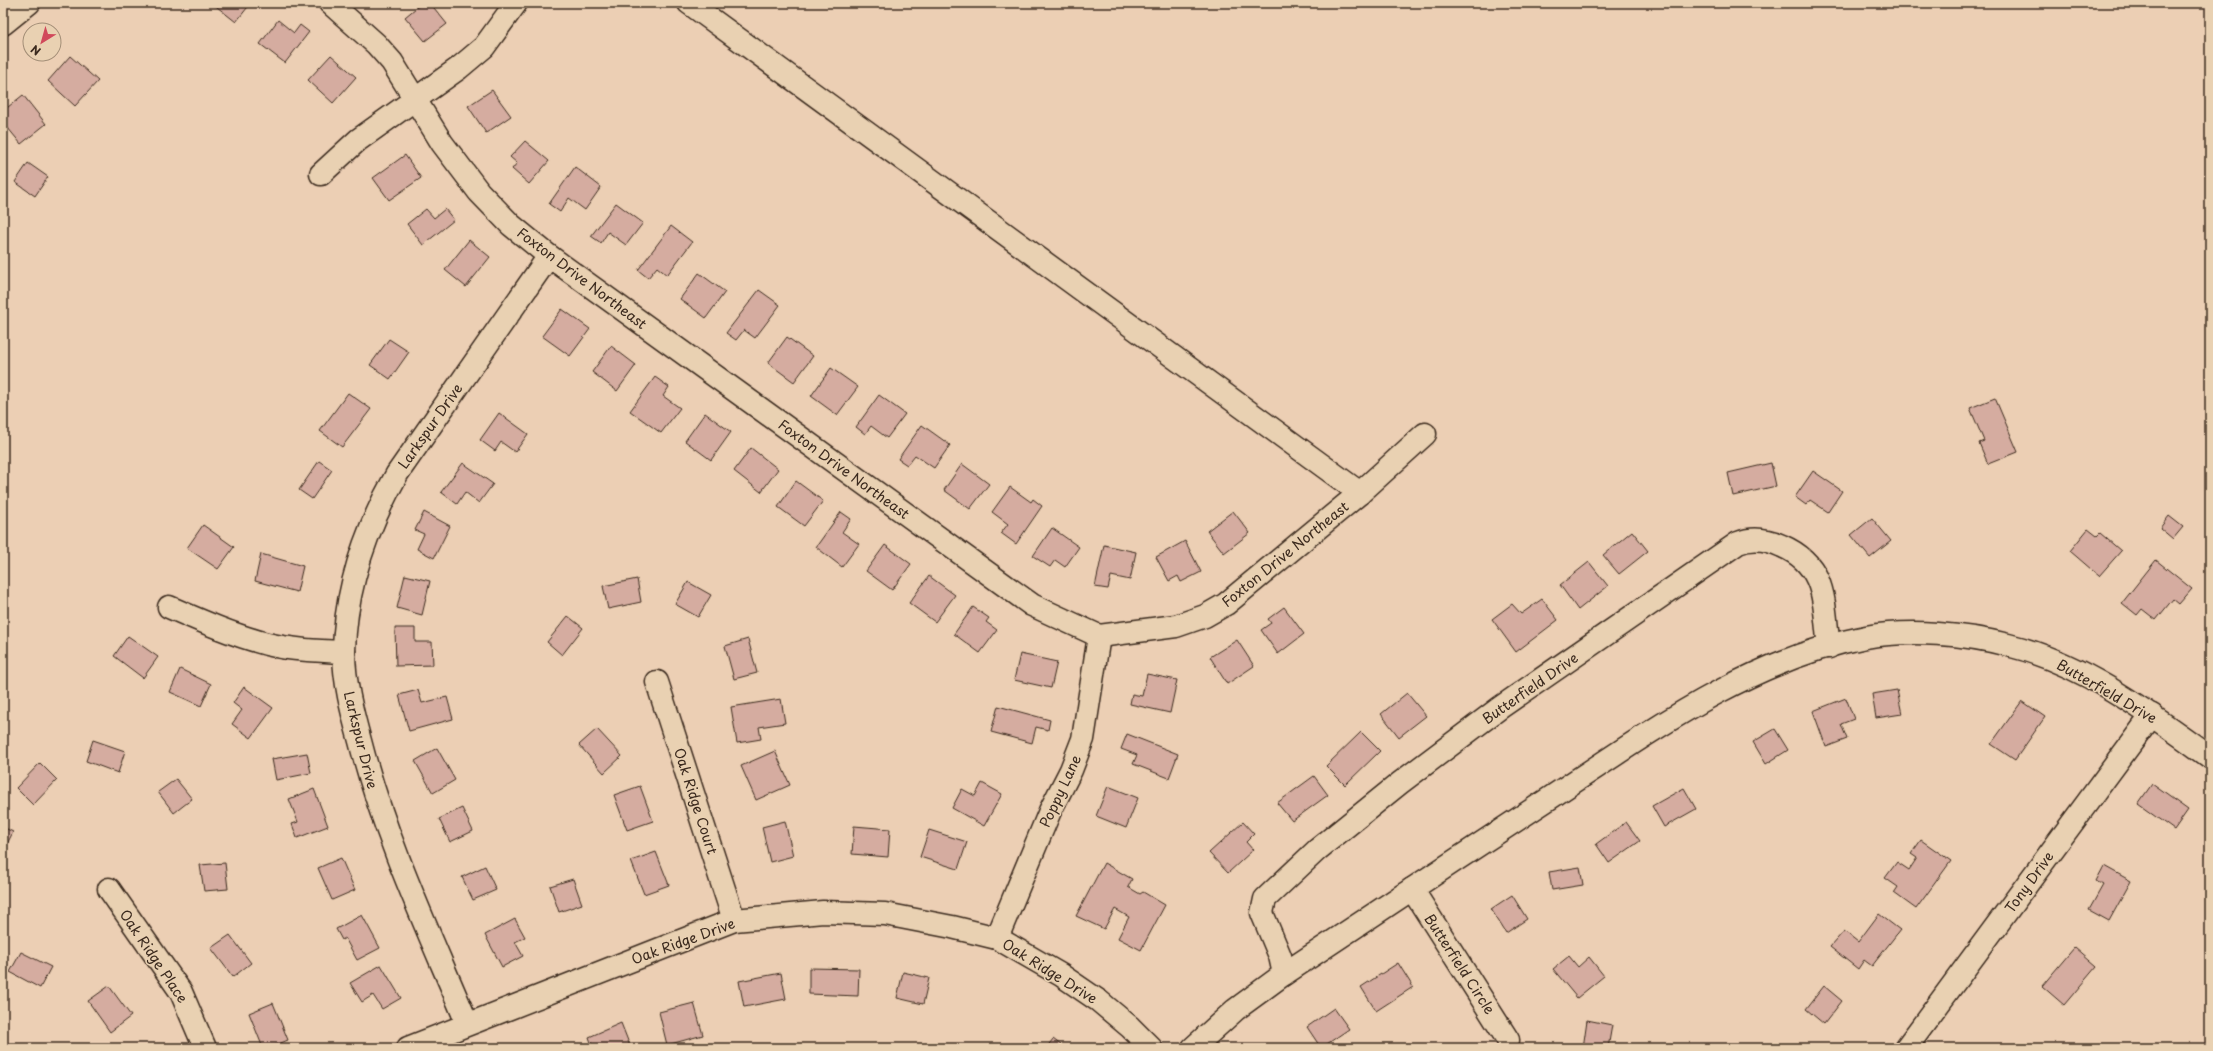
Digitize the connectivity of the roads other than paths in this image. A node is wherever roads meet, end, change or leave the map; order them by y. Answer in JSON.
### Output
{"nodes":[{"id":1,"x":29,"y":3,"type":"edge"},
{"id":2,"x":330,"y":3,"type":"edge"},
{"id":3,"x":516,"y":3,"type":"edge"},
{"id":4,"x":689,"y":3,"type":"edge"},
{"id":5,"x":3,"y":24,"type":"edge"},
{"id":6,"x":414,"y":98,"type":"junction"},
{"id":7,"x":321,"y":174,"type":"dead end"},
{"id":8,"x":549,"y":256,"type":"junction"},
{"id":9,"x":1425,"y":434,"type":"dead end"},
{"id":10,"x":1360,"y":492,"type":"junction"},
{"id":11,"x":169,"y":607,"type":"dead end"},
{"id":12,"x":1099,"y":636,"type":"junction"},
{"id":13,"x":1829,"y":647,"type":"junction"},
{"id":14,"x":344,"y":652,"type":"junction"},
{"id":15,"x":657,"y":682,"type":"dead end"},
{"id":16,"x":2152,"y":715,"type":"junction"},
{"id":17,"x":2210,"y":757,"type":"edge"},
{"id":18,"x":109,"y":889,"type":"dead end"},
{"id":19,"x":1412,"y":889,"type":"junction"},
{"id":20,"x":734,"y":920,"type":"junction"},
{"id":21,"x":997,"y":938,"type":"junction"},
{"id":22,"x":1284,"y":974,"type":"junction"},
{"id":23,"x":467,"y":1023,"type":"junction"},
{"id":24,"x":1508,"y":1040,"type":"dead end"},
{"id":25,"x":205,"y":1048,"type":"edge"},
{"id":26,"x":408,"y":1048,"type":"edge"},
{"id":27,"x":1151,"y":1048,"type":"edge"},
{"id":28,"x":1193,"y":1048,"type":"edge"},
{"id":29,"x":1906,"y":1048,"type":"edge"}],
"edges":[{"from":1,"to":5,"type":"street"},
{"from":2,"to":6,"type":"street","name":"Foxton Drive Northeast"},
{"from":3,"to":6,"type":"street"},
{"from":4,"to":10,"type":"street"},
{"from":6,"to":7,"type":"street"},
{"from":6,"to":8,"type":"street","name":"Foxton Drive Northeast"},
{"from":8,"to":12,"type":"street","name":"Foxton Drive Northeast"},
{"from":8,"to":14,"type":"street","name":"Larkspur Drive"},
{"from":9,"to":10,"type":"street","name":"Foxton Drive Northeast"},
{"from":10,"to":12,"type":"street","name":"Foxton Drive Northeast"},
{"from":11,"to":14,"type":"street"},
{"from":12,"to":21,"type":"street","name":"Poppy Lane"},
{"from":13,"to":16,"type":"street","name":"Butterfield Drive"},
{"from":13,"to":19,"type":"street","name":"Butterfield Drive"},
{"from":13,"to":22,"type":"street","name":"Butterfield Drive"},
{"from":14,"to":23,"type":"street","name":"Larkspur Drive"},
{"from":15,"to":20,"type":"street","name":"Oak Ridge Court"},
{"from":16,"to":17,"type":"street","name":"Butterfield Drive"},
{"from":16,"to":29,"type":"street","name":"Tony Drive"},
{"from":18,"to":25,"type":"street","name":"Oak Ridge Place"},
{"from":19,"to":22,"type":"street","name":"Butterfield Drive"},
{"from":19,"to":24,"type":"street","name":"Butterfield Circle"},
{"from":20,"to":21,"type":"street","name":"Oak Ridge Drive"},
{"from":20,"to":23,"type":"street","name":"Oak Ridge Drive"},
{"from":21,"to":27,"type":"street","name":"Oak Ridge Drive"},
{"from":22,"to":28,"type":"street","name":"Butterfield Drive"},
{"from":23,"to":26,"type":"street","name":"Oak Ridge Drive"}]}
